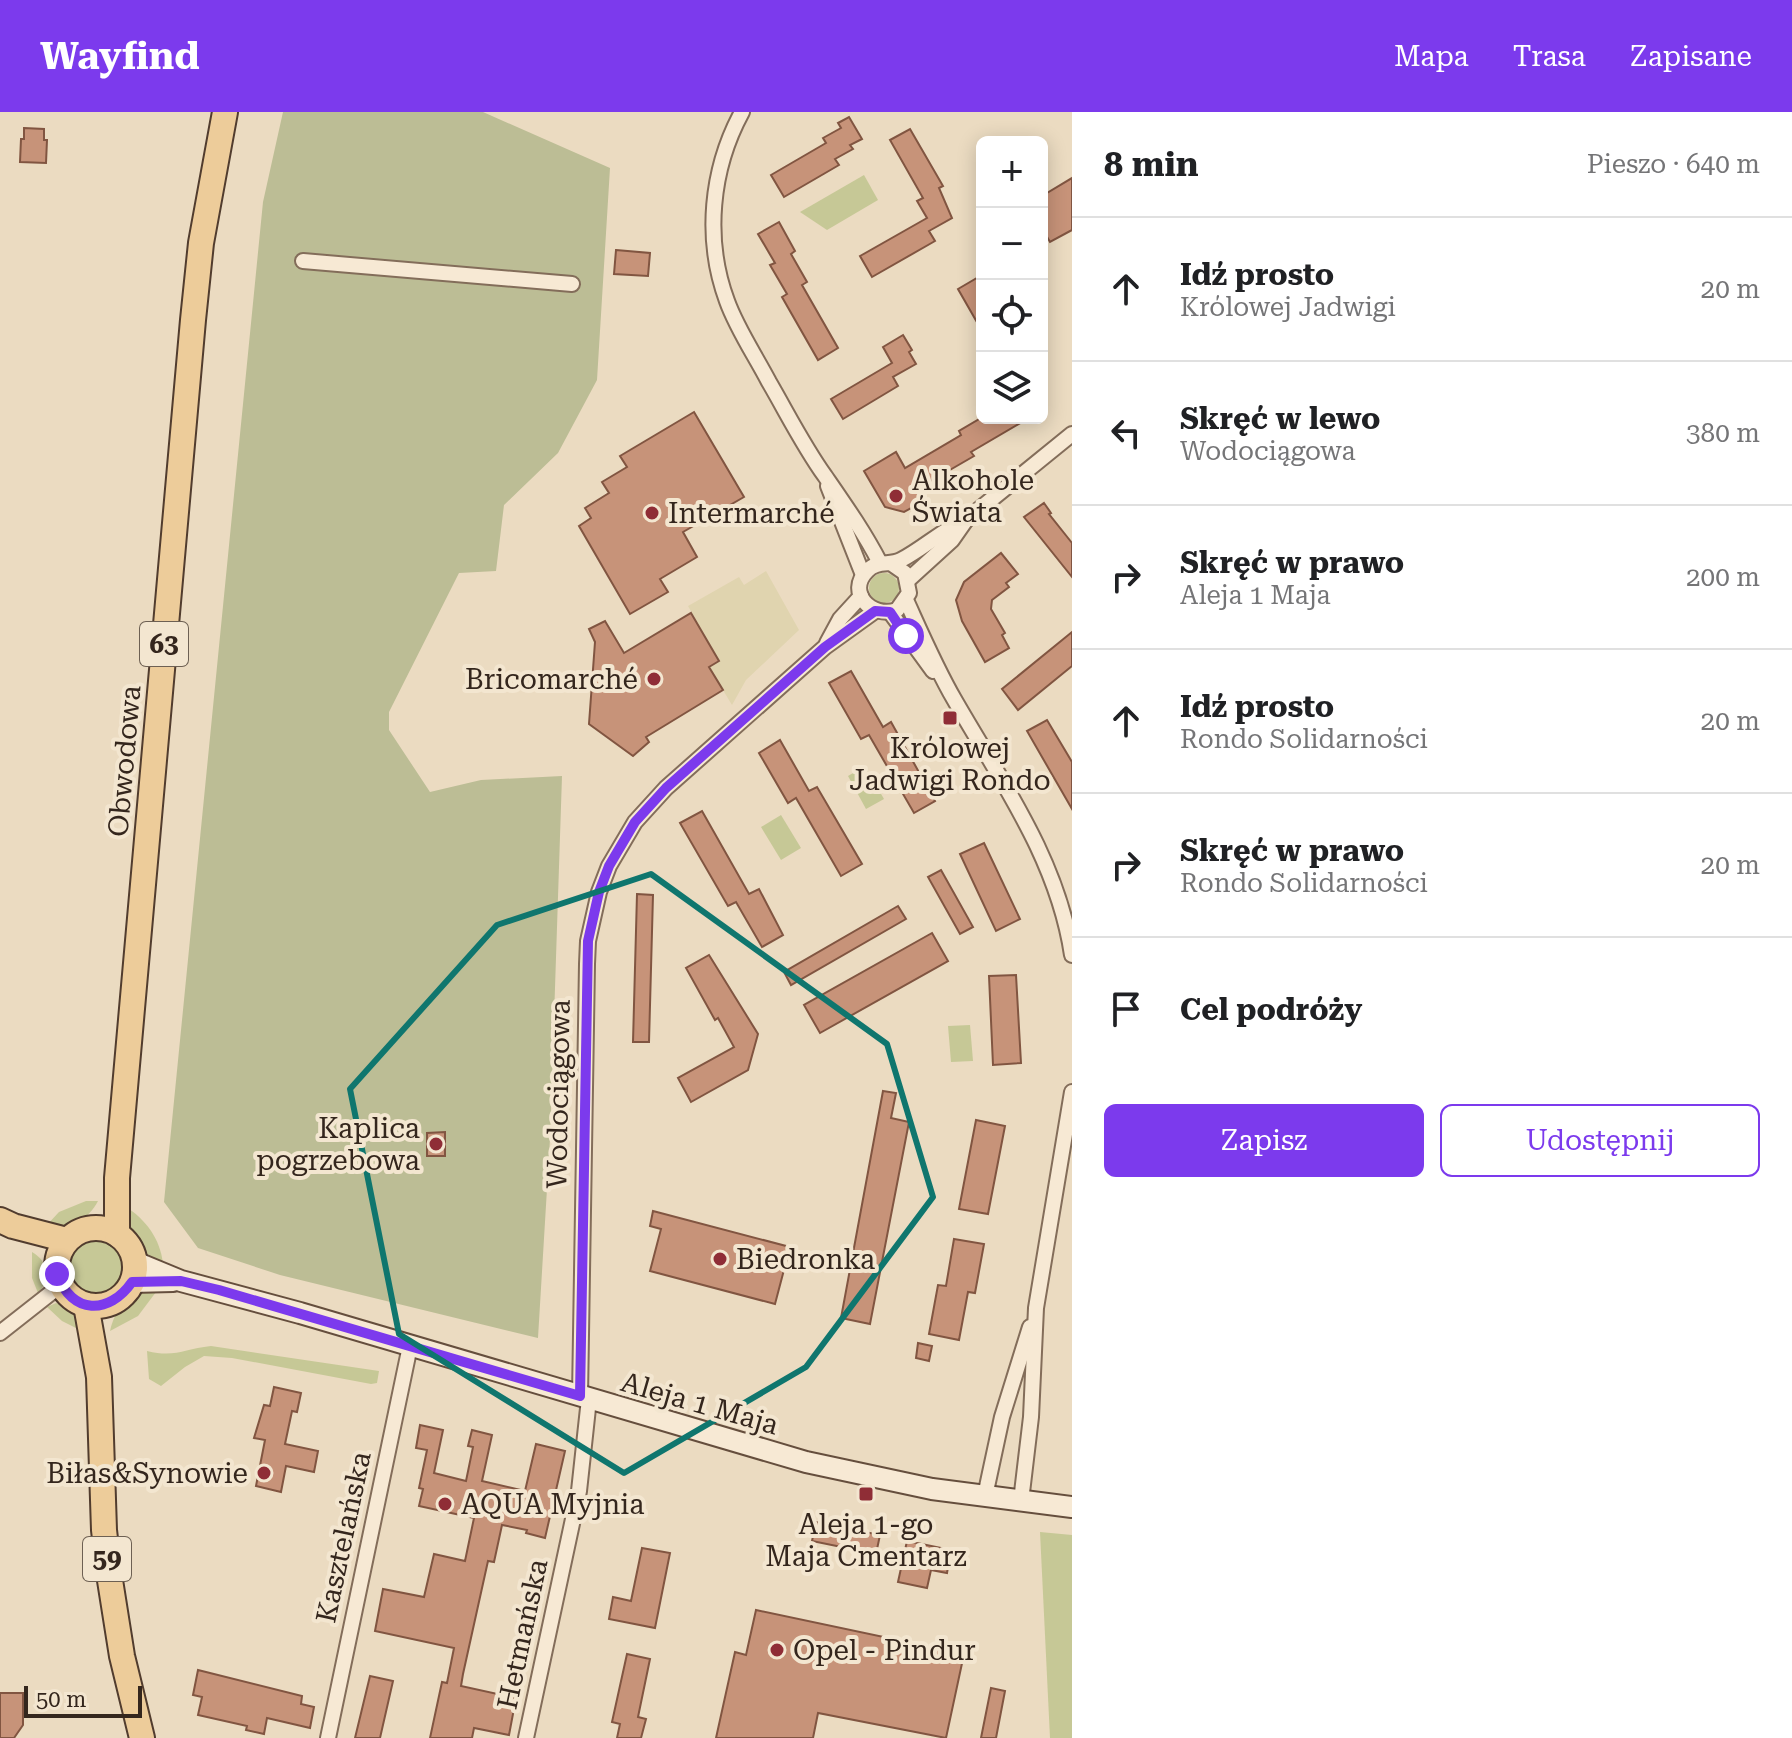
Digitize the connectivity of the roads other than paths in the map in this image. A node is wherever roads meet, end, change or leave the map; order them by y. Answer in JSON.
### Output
{"nodes":[{"id":1,"x":225,"y":112,"type":"edge"},
{"id":2,"x":742,"y":112,"type":"edge"},
{"id":3,"x":303,"y":261,"type":"dead end"},
{"id":4,"x":572,"y":284,"type":"dead end"},
{"id":5,"x":1072,"y":434,"type":"edge"},
{"id":6,"x":824,"y":475,"type":"junction"},
{"id":7,"x":966,"y":520,"type":"junction"},
{"id":8,"x":886,"y":564,"type":"junction"},
{"id":9,"x":863,"y":575,"type":"junction"},
{"id":10,"x":908,"y":580,"type":"junction"},
{"id":11,"x":861,"y":596,"type":"junction"},
{"id":12,"x":906,"y":600,"type":"junction"},
{"id":13,"x":883,"y":611,"type":"junction"},
{"id":14,"x":825,"y":647,"type":"junction"},
{"id":15,"x":953,"y":696,"type":"junction"},
{"id":16,"x":1065,"y":897,"type":"edge"},
{"id":17,"x":1072,"y":955,"type":"edge"},
{"id":18,"x":1072,"y":1092,"type":"edge"},
{"id":19,"x":7,"y":1223,"type":"edge"},
{"id":20,"x":106,"y":1230,"type":"junction"},
{"id":21,"x":67,"y":1240,"type":"junction"},
{"id":22,"x":134,"y":1272,"type":"junction"},
{"id":23,"x":59,"y":1274,"type":"junction"},
{"id":24,"x":97,"y":1305,"type":"junction"},
{"id":25,"x":1036,"y":1308,"type":"junction"},
{"id":26,"x":0,"y":1333,"type":"edge"},
{"id":27,"x":410,"y":1346,"type":"junction"},
{"id":28,"x":584,"y":1398,"type":"junction"},
{"id":29,"x":985,"y":1496,"type":"junction"},
{"id":30,"x":1021,"y":1501,"type":"junction"},
{"id":31,"x":1072,"y":1507,"type":"edge"},
{"id":32,"x":142,"y":1738,"type":"edge"},
{"id":33,"x":328,"y":1738,"type":"edge"},
{"id":34,"x":526,"y":1738,"type":"edge"}],
"edges":[{"from":1,"to":20,"type":"main road","name":"Obwodowa","number":"63"},
{"from":2,"to":6,"type":"street"},
{"from":3,"to":4,"type":"street"},
{"from":5,"to":7,"type":"street"},
{"from":6,"to":8,"type":"street"},
{"from":6,"to":9,"type":"street"},
{"from":7,"to":8,"type":"street"},
{"from":7,"to":10,"type":"street"},
{"from":8,"to":9,"type":"street"},
{"from":8,"to":10,"type":"street"},
{"from":9,"to":11,"type":"street"},
{"from":10,"to":12,"type":"street"},
{"from":11,"to":13,"type":"street"},
{"from":11,"to":14,"type":"street","name":"Wodociągowa"},
{"from":12,"to":13,"type":"street"},
{"from":12,"to":15,"type":"street"},
{"from":13,"to":14,"type":"street","name":"Wodociągowa"},
{"from":13,"to":15,"type":"street"},
{"from":14,"to":28,"type":"street","name":"Wodociągowa"},
{"from":15,"to":16,"type":"street"},
{"from":16,"to":17,"type":"street"},
{"from":18,"to":25,"type":"street"},
{"from":19,"to":21,"type":"main road"},
{"from":19,"to":23,"type":"main road"},
{"from":20,"to":21,"type":"main road"},
{"from":20,"to":22,"type":"main road"},
{"from":21,"to":23,"type":"main road"},
{"from":22,"to":24,"type":"main road"},
{"from":22,"to":27,"type":"street","name":"Aleja 1 Maja"},
{"from":23,"to":24,"type":"main road"},
{"from":23,"to":26,"type":"street"},
{"from":24,"to":32,"type":"main road","number":"59"},
{"from":25,"to":29,"type":"street"},
{"from":25,"to":30,"type":"street"},
{"from":27,"to":28,"type":"street","name":"Aleja 1 Maja"},
{"from":27,"to":33,"type":"street","name":"Kasztelańska"},
{"from":28,"to":29,"type":"street","name":"Aleja 1 Maja"},
{"from":28,"to":34,"type":"street","name":"Hetmańska"},
{"from":29,"to":30,"type":"street","name":"Aleja 1 Maja"},
{"from":30,"to":31,"type":"street","name":"Aleja 1 Maja"}]}
